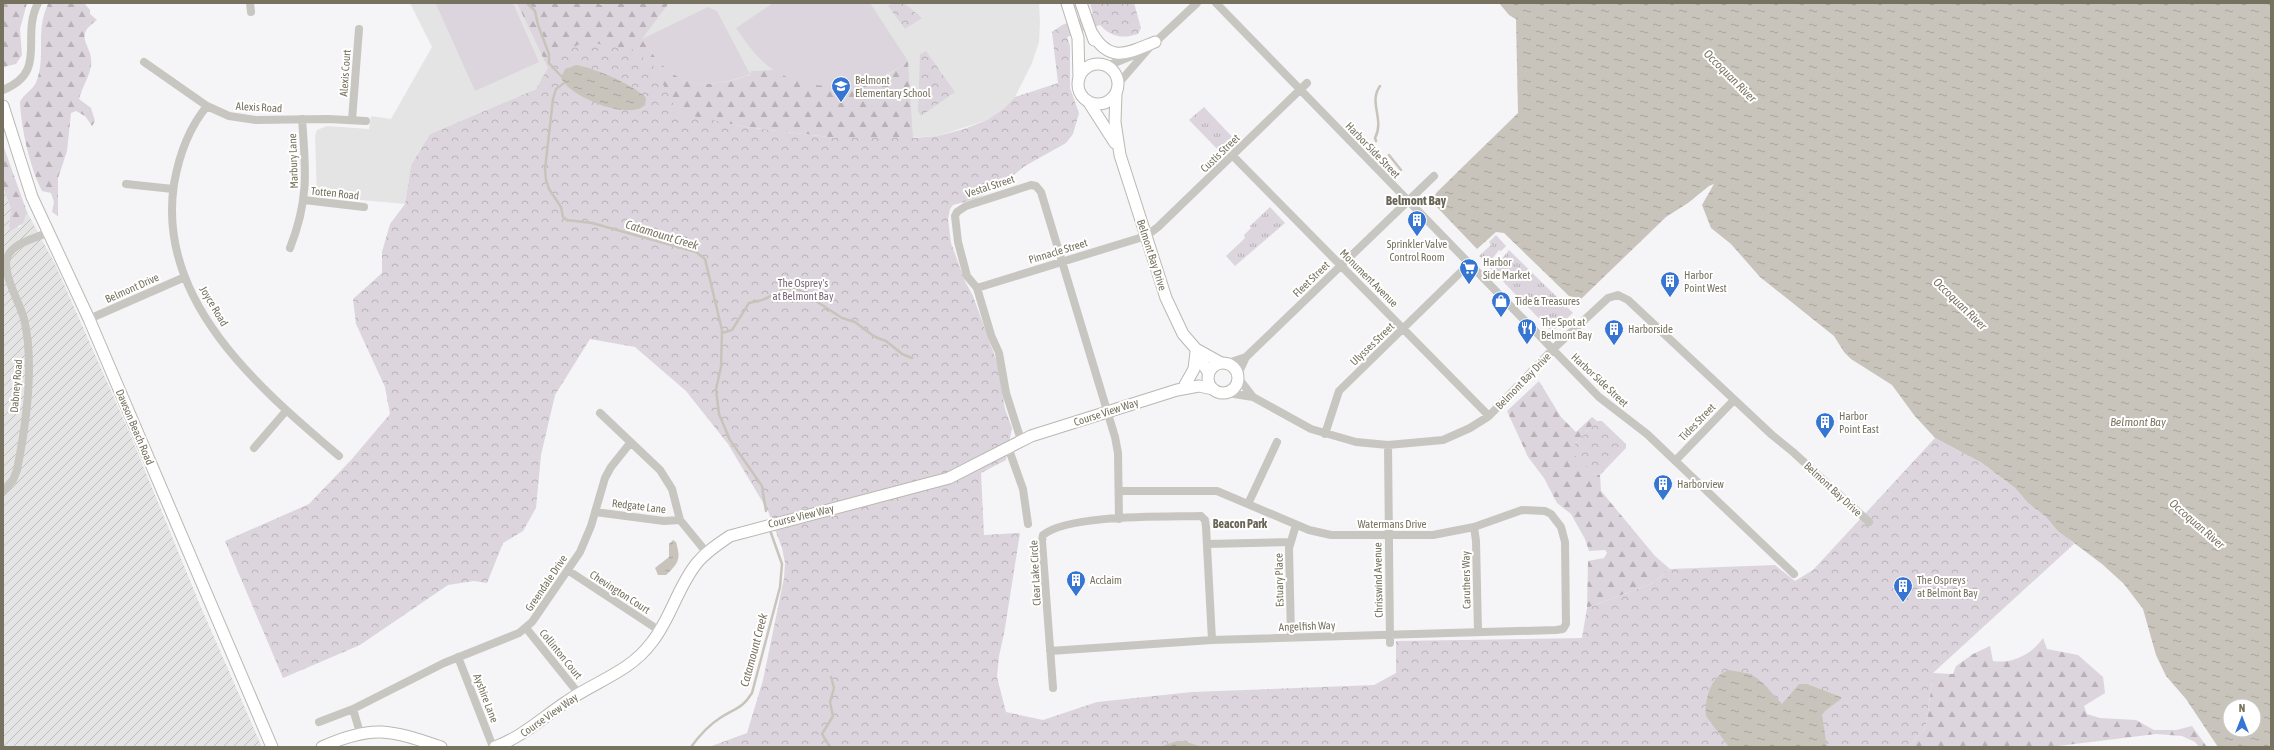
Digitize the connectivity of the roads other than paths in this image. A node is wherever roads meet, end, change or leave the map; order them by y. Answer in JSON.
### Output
{"nodes":[{"id":1,"x":38,"y":3,"type":"edge"},
{"id":2,"x":1067,"y":3,"type":"edge"},
{"id":3,"x":1081,"y":3,"type":"edge"},
{"id":4,"x":1197,"y":3,"type":"edge"},
{"id":5,"x":1216,"y":3,"type":"edge"},
{"id":6,"x":359,"y":29,"type":"dead end"},
{"id":7,"x":1092,"y":33,"type":"junction"},
{"id":8,"x":1152,"y":45,"type":"junction"},
{"id":9,"x":144,"y":62,"type":"dead end"},
{"id":10,"x":1105,"y":65,"type":"junction"},
{"id":11,"x":1079,"y":80,"type":"junction"},
{"id":12,"x":1307,"y":83,"type":"dead end"},
{"id":13,"x":1117,"y":88,"type":"junction"},
{"id":14,"x":3,"y":90,"type":"edge"},
{"id":15,"x":1300,"y":90,"type":"junction"},
{"id":16,"x":1088,"y":101,"type":"junction"},
{"id":17,"x":3,"y":106,"type":"edge"},
{"id":18,"x":207,"y":106,"type":"junction"},
{"id":19,"x":302,"y":119,"type":"junction"},
{"id":20,"x":352,"y":120,"type":"junction"},
{"id":21,"x":366,"y":121,"type":"dead end"},
{"id":22,"x":1120,"y":155,"type":"junction"},
{"id":23,"x":1233,"y":156,"type":"junction"},
{"id":24,"x":1434,"y":176,"type":"dead end"},
{"id":25,"x":126,"y":184,"type":"dead end"},
{"id":26,"x":173,"y":189,"type":"junction"},
{"id":27,"x":304,"y":200,"type":"junction"},
{"id":28,"x":1408,"y":201,"type":"junction"},
{"id":29,"x":364,"y":207,"type":"dead end"},
{"id":30,"x":47,"y":233,"type":"junction"},
{"id":31,"x":1146,"y":236,"type":"junction"},
{"id":32,"x":290,"y":248,"type":"dead end"},
{"id":33,"x":1062,"y":262,"type":"junction"},
{"id":34,"x":1469,"y":264,"type":"junction"},
{"id":35,"x":1341,"y":265,"type":"junction"},
{"id":36,"x":184,"y":277,"type":"junction"},
{"id":37,"x":976,"y":288,"type":"junction"},
{"id":38,"x":89,"y":319,"type":"junction"},
{"id":39,"x":1404,"y":329,"type":"junction"},
{"id":40,"x":1196,"y":349,"type":"junction"},
{"id":41,"x":1552,"y":350,"type":"junction"},
{"id":42,"x":1246,"y":357,"type":"junction"},
{"id":43,"x":1225,"y":363,"type":"junction"},
{"id":44,"x":1208,"y":375,"type":"junction"},
{"id":45,"x":1239,"y":377,"type":"junction"},
{"id":46,"x":1181,"y":387,"type":"junction"},
{"id":47,"x":1213,"y":389,"type":"junction"},
{"id":48,"x":1228,"y":393,"type":"junction"},
{"id":49,"x":1253,"y":397,"type":"junction"},
{"id":50,"x":1734,"y":400,"type":"junction"},
{"id":51,"x":286,"y":411,"type":"junction"},
{"id":52,"x":1107,"y":411,"type":"junction"},
{"id":53,"x":600,"y":413,"type":"dead end"},
{"id":54,"x":1489,"y":416,"type":"junction"},
{"id":55,"x":1325,"y":434,"type":"junction"},
{"id":56,"x":1021,"y":440,"type":"junction"},
{"id":57,"x":631,"y":442,"type":"junction"},
{"id":58,"x":1277,"y":442,"type":"dead end"},
{"id":59,"x":1388,"y":445,"type":"junction"},
{"id":60,"x":1008,"y":447,"type":"junction"},
{"id":61,"x":254,"y":448,"type":"dead end"},
{"id":62,"x":339,"y":456,"type":"dead end"},
{"id":63,"x":1676,"y":460,"type":"junction"},
{"id":64,"x":3,"y":491,"type":"edge"},
{"id":65,"x":1119,"y":491,"type":"junction"},
{"id":66,"x":1248,"y":504,"type":"junction"},
{"id":67,"x":595,"y":512,"type":"junction"},
{"id":68,"x":1119,"y":519,"type":"junction"},
{"id":69,"x":680,"y":520,"type":"junction"},
{"id":70,"x":1869,"y":522,"type":"dead end"},
{"id":71,"x":1028,"y":524,"type":"dead end"},
{"id":72,"x":1296,"y":525,"type":"junction"},
{"id":73,"x":1474,"y":527,"type":"junction"},
{"id":74,"x":1388,"y":536,"type":"junction"},
{"id":75,"x":1290,"y":542,"type":"junction"},
{"id":76,"x":1206,"y":544,"type":"junction"},
{"id":77,"x":707,"y":553,"type":"junction"},
{"id":78,"x":569,"y":571,"type":"junction"},
{"id":79,"x":1794,"y":574,"type":"dead end"},
{"id":80,"x":526,"y":628,"type":"junction"},
{"id":81,"x":1564,"y":628,"type":"joint"},
{"id":82,"x":660,"y":631,"type":"junction"},
{"id":83,"x":1478,"y":632,"type":"junction"},
{"id":84,"x":1389,"y":634,"type":"junction"},
{"id":85,"x":1291,"y":637,"type":"junction"},
{"id":86,"x":1212,"y":640,"type":"junction"},
{"id":87,"x":1390,"y":643,"type":"dead end"},
{"id":88,"x":1050,"y":651,"type":"junction"},
{"id":89,"x":458,"y":657,"type":"junction"},
{"id":90,"x":1053,"y":688,"type":"dead end"},
{"id":91,"x":579,"y":694,"type":"junction"},
{"id":92,"x":353,"y":709,"type":"junction"},
{"id":93,"x":319,"y":722,"type":"dead end"},
{"id":94,"x":360,"y":733,"type":"junction"},
{"id":95,"x":272,"y":747,"type":"edge"},
{"id":96,"x":322,"y":747,"type":"edge"},
{"id":97,"x":441,"y":747,"type":"edge"},
{"id":98,"x":494,"y":747,"type":"edge"}],
"edges":[{"from":1,"to":14,"type":"street"},
{"from":2,"to":11,"type":"street","name":"Belmont Bay Drive"},
{"from":3,"to":7,"type":"street"},
{"from":4,"to":8,"type":"street"},
{"from":5,"to":15,"type":"street","name":"Harbor Side Street"},
{"from":6,"to":20,"type":"street","name":"Alexis Court"},
{"from":7,"to":8,"type":"street"},
{"from":7,"to":10,"type":"street"},
{"from":8,"to":10,"type":"street"},
{"from":8,"to":13,"type":"street"},
{"from":9,"to":18,"type":"street","name":"Alexis Road"},
{"from":10,"to":11,"type":"street"},
{"from":10,"to":13,"type":"street"},
{"from":11,"to":16,"type":"street","name":"Belmont Bay Drive"},
{"from":12,"to":15,"type":"street","name":"Custis Street"},
{"from":13,"to":16,"type":"street"},
{"from":13,"to":22,"type":"street","name":"Belmont Bay Drive"},
{"from":15,"to":23,"type":"street","name":"Custis Street"},
{"from":15,"to":28,"type":"street","name":"Harbor Side Street"},
{"from":16,"to":22,"type":"street","name":"Belmont Bay Drive"},
{"from":17,"to":30,"type":"street","name":"Dawson Beach Road"},
{"from":18,"to":19,"type":"street","name":"Alexis Road"},
{"from":18,"to":26,"type":"street","name":"Joyce Road"},
{"from":19,"to":20,"type":"street","name":"Alexis Road"},
{"from":19,"to":27,"type":"street","name":"Marbury Lane"},
{"from":20,"to":21,"type":"street","name":"Alexis Road"},
{"from":22,"to":31,"type":"street","name":"Belmont Bay Drive"},
{"from":23,"to":31,"type":"street","name":"Custis Street"},
{"from":23,"to":35,"type":"street","name":"Monument Avenue"},
{"from":24,"to":28,"type":"street","name":"Fleet Street"},
{"from":25,"to":26,"type":"street"},
{"from":26,"to":36,"type":"street","name":"Joyce Road"},
{"from":27,"to":29,"type":"street","name":"Totten Road"},
{"from":27,"to":32,"type":"street","name":"Marbury Lane"},
{"from":28,"to":34,"type":"street","name":"Harbor Side Street"},
{"from":28,"to":35,"type":"street","name":"Fleet Street"},
{"from":30,"to":38,"type":"street","name":"Dawson Beach Road"},
{"from":30,"to":64,"type":"street","name":"Dabney Road"},
{"from":31,"to":33,"type":"street","name":"Pinnacle Street"},
{"from":31,"to":40,"type":"street","name":"Belmont Bay Drive"},
{"from":33,"to":37,"type":"street","name":"Pinnacle Street"},
{"from":33,"to":37,"type":"street","name":"Vestal Street"},
{"from":33,"to":52,"type":"street","name":"Vestal Street"},
{"from":34,"to":39,"type":"street","name":"Ulysses Street"},
{"from":34,"to":41,"type":"street","name":"Harbor Side Street"},
{"from":35,"to":39,"type":"street","name":"Monument Avenue"},
{"from":35,"to":42,"type":"street","name":"Fleet Street"},
{"from":36,"to":38,"type":"street","name":"Belmont Drive"},
{"from":36,"to":51,"type":"street","name":"Joyce Road"},
{"from":37,"to":56,"type":"street","name":"Vestal Street"},
{"from":38,"to":95,"type":"street","name":"Dawson Beach Road"},
{"from":39,"to":54,"type":"street","name":"Monument Avenue"},
{"from":39,"to":55,"type":"street","name":"Ulysses Street"},
{"from":40,"to":43,"type":"street","name":"Belmont Bay Drive"},
{"from":40,"to":44,"type":"street","name":"Belmont Bay Drive"},
{"from":40,"to":46,"type":"street"},
{"from":41,"to":50,"type":"street","name":"Belmont Bay Drive"},
{"from":41,"to":54,"type":"street","name":"Belmont Bay Drive"},
{"from":41,"to":63,"type":"street","name":"Harbor Side Street"},
{"from":42,"to":43,"type":"street","name":"Fleet Street"},
{"from":42,"to":45,"type":"street","name":"Fleet Street"},
{"from":43,"to":44,"type":"street"},
{"from":43,"to":45,"type":"street","name":"Belmont Bay Drive"},
{"from":44,"to":46,"type":"street","name":"Course View Way"},
{"from":44,"to":47,"type":"street","name":"Belmont Bay Drive"},
{"from":45,"to":48,"type":"street"},
{"from":45,"to":49,"type":"street","name":"Belmont Bay Drive"},
{"from":46,"to":47,"type":"street","name":"Course View Way"},
{"from":46,"to":52,"type":"street","name":"Course View Way"},
{"from":47,"to":48,"type":"street","name":"Belmont Bay Drive"},
{"from":48,"to":49,"type":"street","name":"Belmont Bay Drive"},
{"from":49,"to":55,"type":"street","name":"Belmont Bay Drive"},
{"from":50,"to":63,"type":"street","name":"Tides Street"},
{"from":50,"to":70,"type":"street","name":"Belmont Bay Drive"},
{"from":51,"to":61,"type":"street"},
{"from":51,"to":62,"type":"street","name":"Joyce Road"},
{"from":52,"to":56,"type":"street","name":"Course View Way"},
{"from":52,"to":65,"type":"street"},
{"from":53,"to":57,"type":"street"},
{"from":54,"to":59,"type":"street","name":"Belmont Bay Drive"},
{"from":55,"to":59,"type":"street","name":"Belmont Bay Drive"},
{"from":56,"to":60,"type":"street","name":"Course View Way"},
{"from":57,"to":67,"type":"street","name":"Greendale Drive"},
{"from":57,"to":69,"type":"street"},
{"from":58,"to":66,"type":"street"},
{"from":59,"to":74,"type":"street","name":"Chrisswind Avenue"},
{"from":60,"to":71,"type":"street"},
{"from":60,"to":77,"type":"street","name":"Course View Way"},
{"from":63,"to":79,"type":"street","name":"Harbor Side Street"},
{"from":65,"to":66,"type":"street","name":"Watermans Drive"},
{"from":65,"to":68,"type":"street"},
{"from":66,"to":72,"type":"street","name":"Watermans Drive"},
{"from":67,"to":69,"type":"street","name":"Redgate Lane"},
{"from":67,"to":78,"type":"street","name":"Greendale Drive"},
{"from":68,"to":76,"type":"street","name":"Clear Lake Circle"},
{"from":68,"to":88,"type":"street","name":"Clear Lake Circle"},
{"from":69,"to":77,"type":"street"},
{"from":72,"to":74,"type":"street","name":"Watermans Drive"},
{"from":72,"to":75,"type":"street","name":"Estuary Place"},
{"from":73,"to":74,"type":"street","name":"Watermans Drive"},
{"from":73,"to":81,"type":"street","name":"Watermans Drive"},
{"from":73,"to":83,"type":"street","name":"Caruthers Way"},
{"from":74,"to":84,"type":"street","name":"Chrisswind Avenue"},
{"from":75,"to":76,"type":"street"},
{"from":75,"to":85,"type":"street","name":"Estuary Place"},
{"from":76,"to":86,"type":"street","name":"Clear Lake Circle"},
{"from":77,"to":82,"type":"street","name":"Course View Way"},
{"from":78,"to":80,"type":"street","name":"Greendale Drive"},
{"from":78,"to":82,"type":"street","name":"Chevington Court"},
{"from":80,"to":89,"type":"street","name":"Greendale Drive"},
{"from":80,"to":91,"type":"street","name":"Collinton Court"},
{"from":81,"to":83,"type":"street","name":"Angelfish Way"},
{"from":82,"to":91,"type":"street","name":"Course View Way"},
{"from":83,"to":84,"type":"street","name":"Angelfish Way"},
{"from":84,"to":85,"type":"street","name":"Angelfish Way"},
{"from":84,"to":87,"type":"street","name":"Chrisswind Avenue"},
{"from":85,"to":86,"type":"street","name":"Angelfish Way"},
{"from":86,"to":88,"type":"street","name":"Angelfish Way"},
{"from":88,"to":90,"type":"street","name":"Clear Lake Circle"},
{"from":89,"to":92,"type":"street","name":"Greendale Drive"},
{"from":89,"to":98,"type":"street","name":"Ayshire Lane"},
{"from":91,"to":98,"type":"street","name":"Course View Way"},
{"from":92,"to":93,"type":"street","name":"Greendale Drive"},
{"from":92,"to":94,"type":"street"},
{"from":94,"to":96,"type":"street"},
{"from":94,"to":97,"type":"street"}]}
